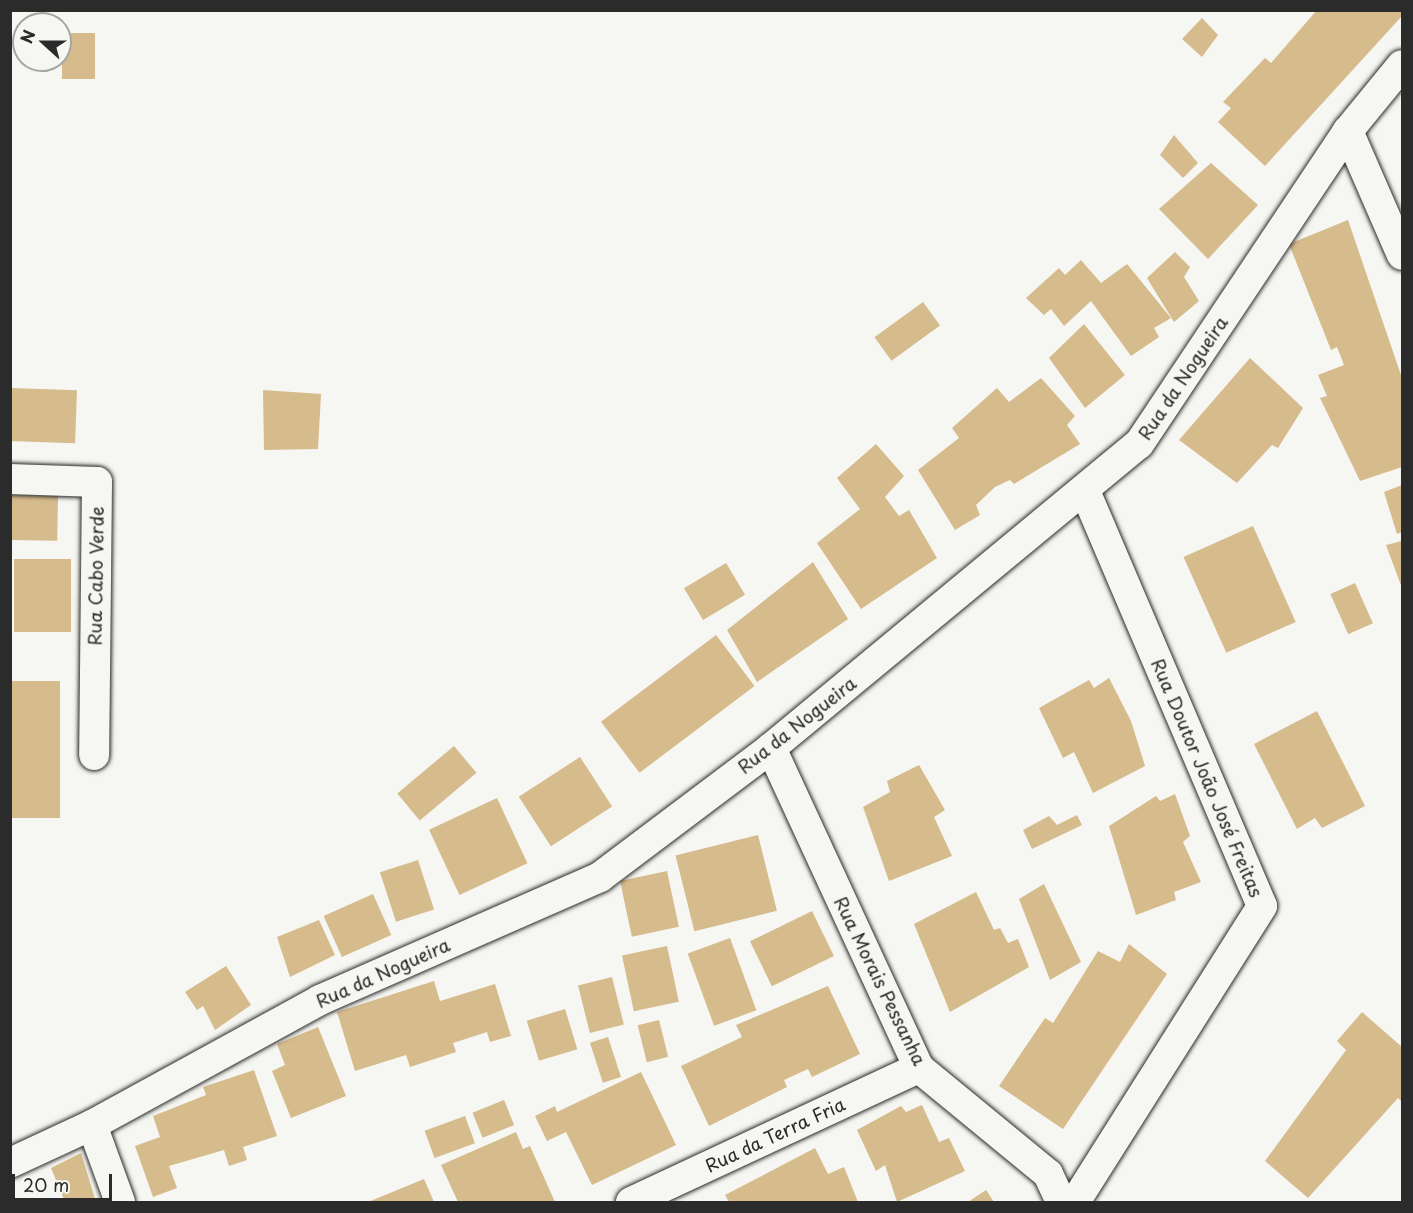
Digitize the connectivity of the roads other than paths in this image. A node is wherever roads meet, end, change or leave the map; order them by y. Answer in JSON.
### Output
{"nodes":[{"id":1,"x":1402,"y":65,"type":"edge"},
{"id":2,"x":1348,"y":131,"type":"junction"},
{"id":3,"x":1402,"y":255,"type":"edge"},
{"id":4,"x":10,"y":479,"type":"edge"},
{"id":5,"x":1086,"y":493,"type":"junction"},
{"id":6,"x":771,"y":748,"type":"junction"},
{"id":7,"x":94,"y":755,"type":"dead end"},
{"id":8,"x":919,"y":1068,"type":"junction"},
{"id":9,"x":92,"y":1125,"type":"junction"},
{"id":10,"x":10,"y":1163,"type":"edge"},
{"id":11,"x":120,"y":1203,"type":"edge"},
{"id":12,"x":630,"y":1203,"type":"edge"},
{"id":13,"x":1061,"y":1203,"type":"edge"},
{"id":14,"x":1075,"y":1203,"type":"edge"}],
"edges":[{"from":1,"to":2,"type":"street","name":"Rua da Nogueira"},
{"from":2,"to":3,"type":"street"},
{"from":2,"to":5,"type":"street","name":"Rua da Nogueira"},
{"from":4,"to":7,"type":"street","name":"Rua Cabo Verde"},
{"from":5,"to":6,"type":"street","name":"Rua da Nogueira"},
{"from":5,"to":14,"type":"street","name":"Rua Doutor João José Freitas"},
{"from":6,"to":8,"type":"street","name":"Rua Morais Pessanha"},
{"from":6,"to":9,"type":"street","name":"Rua da Nogueira"},
{"from":8,"to":12,"type":"street","name":"Rua da Terra Fria"},
{"from":8,"to":13,"type":"street","name":"Rua Morais Pessanha"},
{"from":9,"to":10,"type":"street","name":"Rua da Nogueira"},
{"from":9,"to":11,"type":"street"}]}
